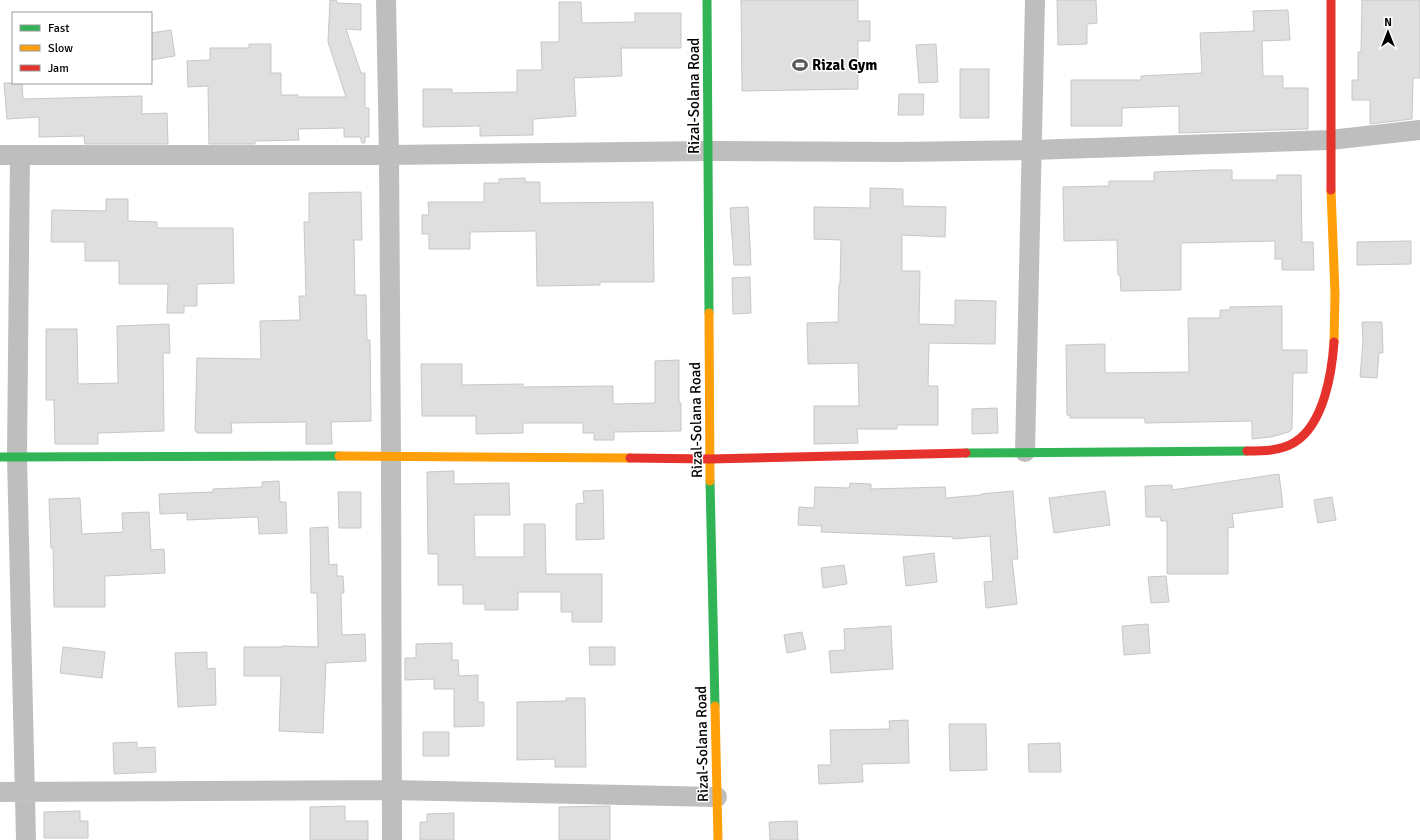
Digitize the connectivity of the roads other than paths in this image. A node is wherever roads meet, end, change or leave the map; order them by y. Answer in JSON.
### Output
{"nodes":[{"id":1,"x":386,"y":0,"type":"edge"},
{"id":2,"x":707,"y":0,"type":"edge"},
{"id":3,"x":1035,"y":0,"type":"edge"},
{"id":4,"x":1331,"y":0,"type":"edge"},
{"id":5,"x":1420,"y":130,"type":"edge"},
{"id":6,"x":1330,"y":140,"type":"junction"},
{"id":7,"x":1032,"y":150,"type":"junction"},
{"id":8,"x":708,"y":151,"type":"junction"},
{"id":9,"x":0,"y":155,"type":"edge"},
{"id":10,"x":20,"y":155,"type":"junction"},
{"id":11,"x":389,"y":155,"type":"junction"},
{"id":12,"x":1025,"y":452,"type":"junction"},
{"id":13,"x":391,"y":456,"type":"junction"},
{"id":14,"x":8,"y":457,"type":"edge"},
{"id":15,"x":710,"y":459,"type":"junction"},
{"id":16,"x":391,"y":790,"type":"junction"},
{"id":17,"x":26,"y":791,"type":"junction"},
{"id":18,"x":0,"y":792,"type":"edge"},
{"id":19,"x":717,"y":797,"type":"junction"},
{"id":20,"x":26,"y":840,"type":"edge"},
{"id":21,"x":392,"y":840,"type":"edge"},
{"id":22,"x":718,"y":840,"type":"edge"}],
"edges":[{"from":1,"to":11,"type":"street"},
{"from":2,"to":8,"type":"street","name":"Rizal-Solana Road"},
{"from":3,"to":7,"type":"street"},
{"from":4,"to":6,"type":"street"},
{"from":5,"to":6,"type":"street"},
{"from":6,"to":7,"type":"street"},
{"from":6,"to":12,"type":"street"},
{"from":7,"to":8,"type":"street"},
{"from":7,"to":12,"type":"street"},
{"from":8,"to":11,"type":"street"},
{"from":8,"to":15,"type":"street","name":"Rizal-Solana Road"},
{"from":9,"to":10,"type":"street"},
{"from":10,"to":11,"type":"street"},
{"from":10,"to":14,"type":"street"},
{"from":11,"to":13,"type":"street"},
{"from":12,"to":15,"type":"street"},
{"from":13,"to":14,"type":"street"},
{"from":13,"to":15,"type":"street"},
{"from":13,"to":16,"type":"street"},
{"from":14,"to":17,"type":"street"},
{"from":15,"to":19,"type":"street","name":"Rizal-Solana Road"},
{"from":16,"to":17,"type":"street"},
{"from":16,"to":19,"type":"street"},
{"from":16,"to":21,"type":"street"},
{"from":17,"to":18,"type":"street"},
{"from":17,"to":20,"type":"street"},
{"from":19,"to":22,"type":"street","name":"Rizal-Solana Road"}]}
